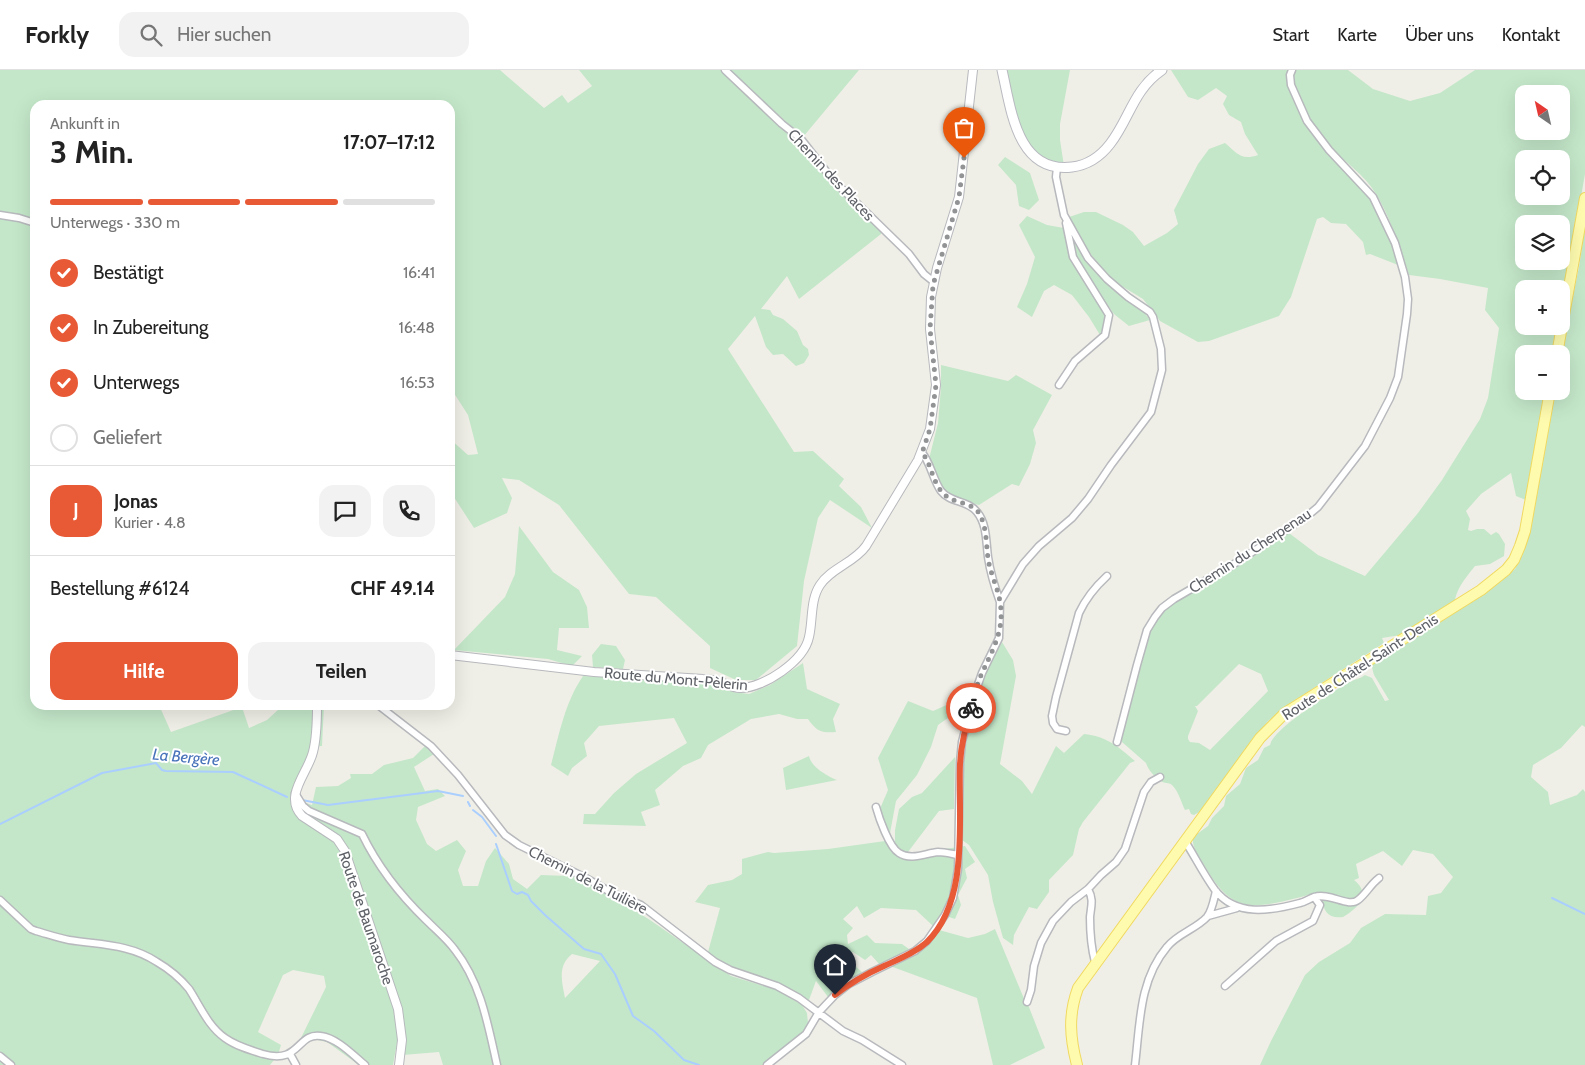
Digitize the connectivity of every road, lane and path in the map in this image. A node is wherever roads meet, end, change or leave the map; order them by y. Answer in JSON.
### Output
{"nodes":[{"id":1,"x":725,"y":70,"type":"edge"},
{"id":2,"x":973,"y":70,"type":"edge"},
{"id":3,"x":1002,"y":70,"type":"edge"},
{"id":4,"x":1162,"y":70,"type":"edge"},
{"id":5,"x":1292,"y":70,"type":"edge"},
{"id":6,"x":1057,"y":168,"type":"junction"},
{"id":7,"x":1585,"y":198,"type":"edge"},
{"id":8,"x":0,"y":215,"type":"edge"},
{"id":9,"x":1064,"y":215,"type":"junction"},
{"id":10,"x":30,"y":221,"type":"edge"},
{"id":11,"x":934,"y":282,"type":"junction"},
{"id":12,"x":1559,"y":345,"type":"edge"},
{"id":13,"x":1059,"y":385,"type":"dead end"},
{"id":14,"x":1548,"y":400,"type":"edge"},
{"id":15,"x":922,"y":453,"type":"junction"},
{"id":16,"x":1108,"y":576,"type":"dead end"},
{"id":17,"x":1000,"y":602,"type":"junction"},
{"id":18,"x":455,"y":656,"type":"edge"},
{"id":19,"x":317,"y":710,"type":"edge"},
{"id":20,"x":384,"y":710,"type":"edge"},
{"id":21,"x":1066,"y":731,"type":"dead end"},
{"id":22,"x":1117,"y":742,"type":"dead end"},
{"id":23,"x":1160,"y":776,"type":"dead end"},
{"id":24,"x":295,"y":793,"type":"junction"},
{"id":25,"x":876,"y":808,"type":"dead end"},
{"id":26,"x":1185,"y":841,"type":"junction"},
{"id":27,"x":958,"y":854,"type":"junction"},
{"id":28,"x":1379,"y":878,"type":"dead end"},
{"id":29,"x":1088,"y":889,"type":"junction"},
{"id":30,"x":1216,"y":891,"type":"junction"},
{"id":31,"x":1314,"y":897,"type":"junction"},
{"id":32,"x":0,"y":900,"type":"edge"},
{"id":33,"x":1237,"y":908,"type":"junction"},
{"id":34,"x":1208,"y":916,"type":"junction"},
{"id":35,"x":1095,"y":962,"type":"junction"},
{"id":36,"x":1225,"y":986,"type":"dead end"},
{"id":37,"x":1027,"y":1002,"type":"dead end"},
{"id":38,"x":819,"y":1012,"type":"junction"},
{"id":39,"x":290,"y":1054,"type":"junction"},
{"id":40,"x":0,"y":1056,"type":"edge"},
{"id":41,"x":11,"y":1065,"type":"edge"},
{"id":42,"x":296,"y":1065,"type":"edge"},
{"id":43,"x":365,"y":1065,"type":"edge"},
{"id":44,"x":399,"y":1065,"type":"edge"},
{"id":45,"x":496,"y":1065,"type":"edge"},
{"id":46,"x":767,"y":1065,"type":"edge"},
{"id":47,"x":902,"y":1065,"type":"edge"},
{"id":48,"x":1077,"y":1065,"type":"edge"},
{"id":49,"x":1136,"y":1065,"type":"edge"}],
"edges":[{"from":1,"to":11,"type":"street","name":"Chemin des Places"},
{"from":2,"to":11,"type":"street","name":"Route du Mont-Pèlerin"},
{"from":3,"to":6,"type":"main road"},
{"from":4,"to":6,"type":"main road"},
{"from":5,"to":22,"type":"street","name":"Chemin du Cherpenau"},
{"from":6,"to":9,"type":"street"},
{"from":7,"to":12,"type":"main road"},
{"from":8,"to":10,"type":"street"},
{"from":9,"to":13,"type":"street"},
{"from":9,"to":17,"type":"street"},
{"from":11,"to":15,"type":"street","name":"Route du Mont-Pèlerin"},
{"from":14,"to":26,"type":"main road","name":"Route de Châtel-Saint-Denis"},
{"from":15,"to":17,"type":"street"},
{"from":15,"to":18,"type":"street","name":"Route du Mont-Pèlerin"},
{"from":16,"to":21,"type":"street"},
{"from":17,"to":27,"type":"street"},
{"from":19,"to":24,"type":"street"},
{"from":20,"to":38,"type":"street","name":"Chemin de la Tuilière"},
{"from":23,"to":29,"type":"street"},
{"from":24,"to":44,"type":"street","name":"Route de Baumaroche"},
{"from":24,"to":45,"type":"street"},
{"from":25,"to":27,"type":"street"},
{"from":26,"to":30,"type":"street"},
{"from":26,"to":35,"type":"main road","name":"Route de Châtel-Saint-Denis"},
{"from":27,"to":38,"type":"street"},
{"from":28,"to":31,"type":"street"},
{"from":29,"to":35,"type":"street"},
{"from":29,"to":37,"type":"street"},
{"from":30,"to":33,"type":"street"},
{"from":30,"to":34,"type":"street"},
{"from":31,"to":33,"type":"street"},
{"from":31,"to":36,"type":"street"},
{"from":32,"to":39,"type":"street"},
{"from":33,"to":34,"type":"street"},
{"from":34,"to":49,"type":"street"},
{"from":35,"to":48,"type":"main road","name":"Route de Châtel-Saint-Denis"},
{"from":38,"to":46,"type":"street"},
{"from":38,"to":47,"type":"street","name":"Chemin de la Tuilière"},
{"from":39,"to":42,"type":"street"},
{"from":39,"to":43,"type":"street"},
{"from":40,"to":41,"type":"street"}]}
